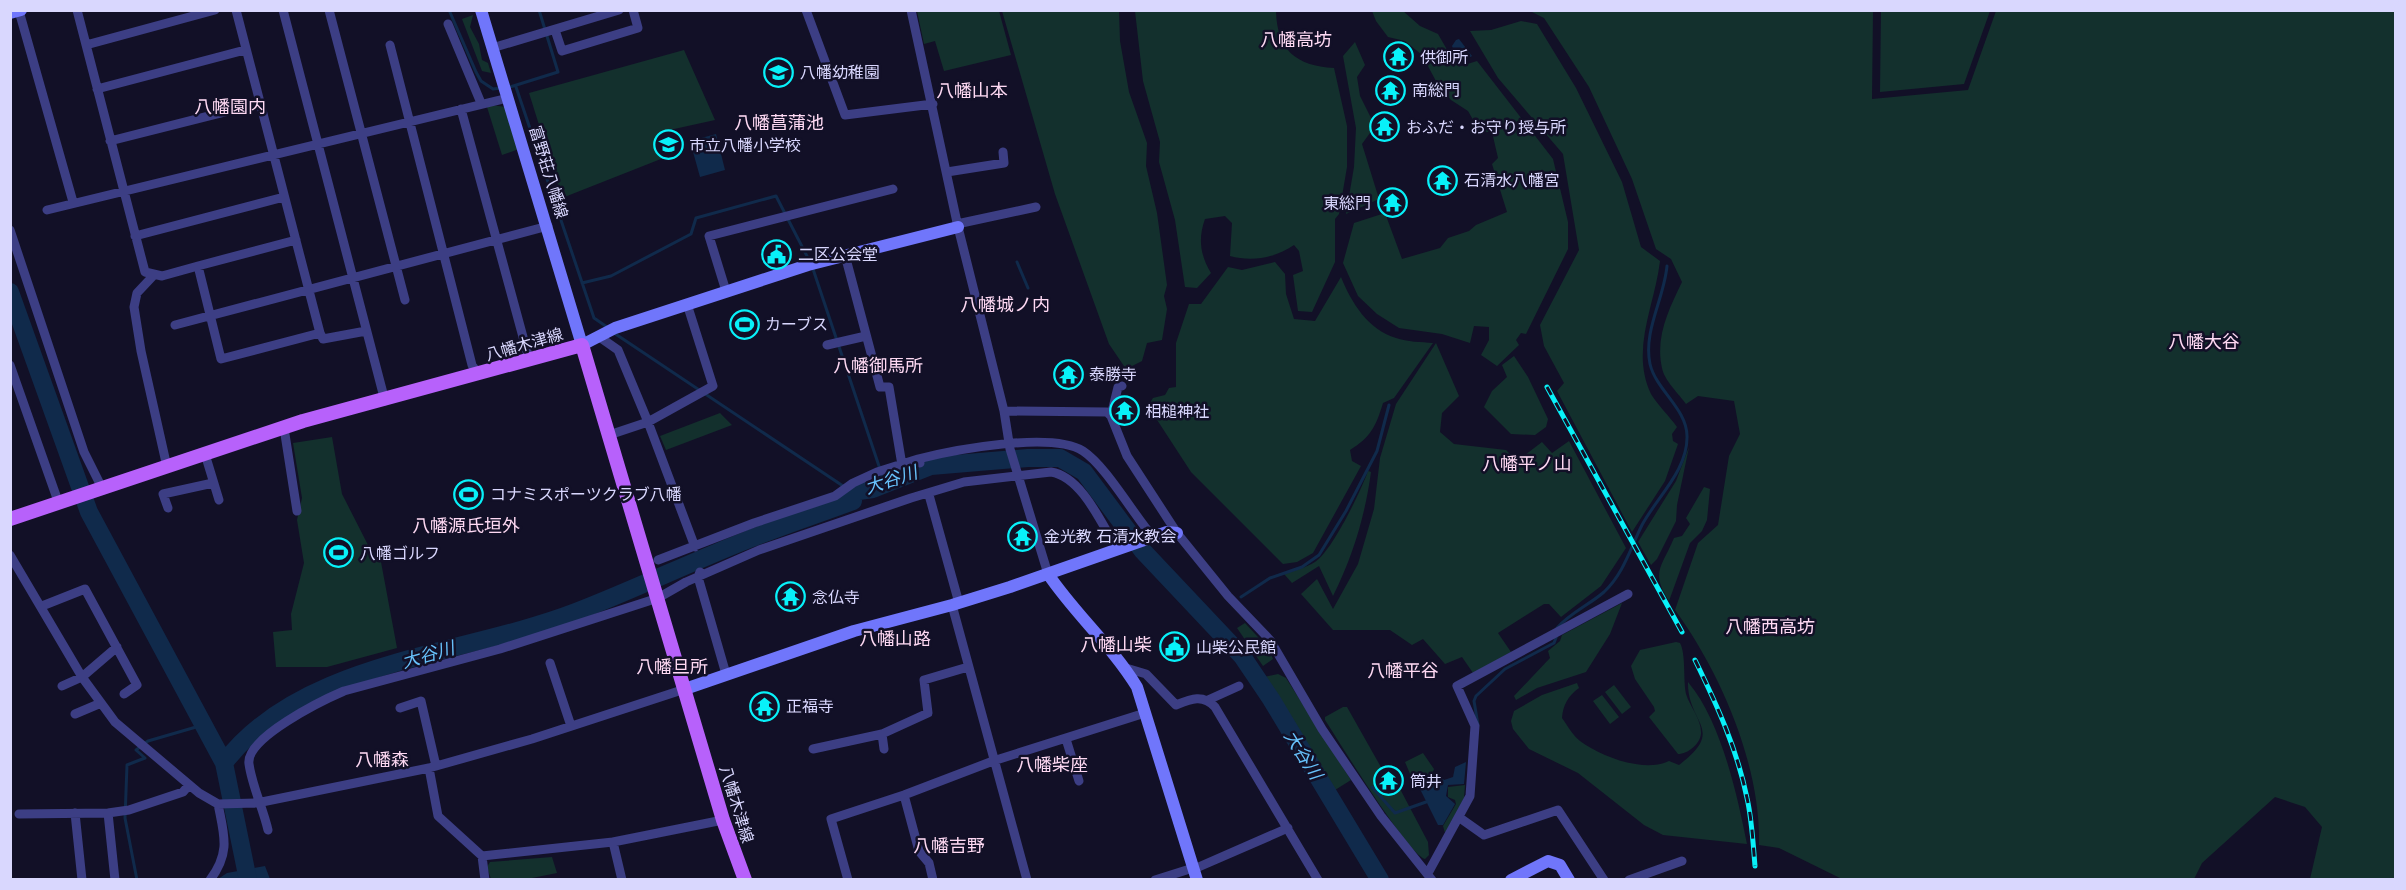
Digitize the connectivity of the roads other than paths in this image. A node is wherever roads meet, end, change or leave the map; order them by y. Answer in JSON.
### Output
{"nodes":[{"id":1,"x":77,"y":10,"type":"edge"},
{"id":2,"x":215,"y":10,"type":"edge"},
{"id":3,"x":236,"y":10,"type":"edge"},
{"id":4,"x":283,"y":10,"type":"edge"},
{"id":5,"x":329,"y":10,"type":"edge"},
{"id":6,"x":481,"y":10,"type":"edge"},
{"id":7,"x":619,"y":10,"type":"edge"},
{"id":8,"x":633,"y":10,"type":"edge"},
{"id":9,"x":806,"y":10,"type":"edge"},
{"id":10,"x":911,"y":10,"type":"edge"},
{"id":11,"x":20,"y":11,"type":"edge"},
{"id":12,"x":10,"y":13,"type":"edge"},
{"id":13,"x":448,"y":24,"type":"dead end"},
{"id":14,"x":550,"y":31,"type":"junction"},
{"id":15,"x":86,"y":45,"type":"junction"},
{"id":16,"x":390,"y":45,"type":"dead end"},
{"id":17,"x":492,"y":48,"type":"junction"},
{"id":18,"x":245,"y":50,"type":"junction"},
{"id":19,"x":98,"y":89,"type":"junction"},
{"id":20,"x":508,"y":98,"type":"junction"},
{"id":21,"x":260,"y":103,"type":"junction"},
{"id":22,"x":481,"y":103,"type":"junction"},
{"id":23,"x":933,"y":104,"type":"junction"},
{"id":24,"x":461,"y":110,"type":"junction"},
{"id":25,"x":411,"y":123,"type":"junction"},
{"id":26,"x":361,"y":134,"type":"junction"},
{"id":27,"x":111,"y":141,"type":"junction"},
{"id":28,"x":318,"y":144,"type":"junction"},
{"id":29,"x":1003,"y":152,"type":"dead end"},
{"id":30,"x":274,"y":155,"type":"junction"},
{"id":31,"x":946,"y":172,"type":"junction"},
{"id":32,"x":892,"y":189,"type":"dead end"},
{"id":33,"x":122,"y":191,"type":"junction"},
{"id":34,"x":284,"y":197,"type":"junction"},
{"id":35,"x":73,"y":202,"type":"junction"},
{"id":36,"x":1036,"y":207,"type":"dead end"},
{"id":37,"x":47,"y":210,"type":"dead end"},
{"id":38,"x":958,"y":225,"type":"junction"},
{"id":39,"x":548,"y":226,"type":"junction"},
{"id":40,"x":10,"y":230,"type":"edge"},
{"id":41,"x":135,"y":236,"type":"junction"},
{"id":42,"x":496,"y":239,"type":"junction"},
{"id":43,"x":296,"y":240,"type":"junction"},
{"id":44,"x":444,"y":253,"type":"junction"},
{"id":45,"x":845,"y":255,"type":"junction"},
{"id":46,"x":198,"y":266,"type":"junction"},
{"id":47,"x":396,"y":267,"type":"junction"},
{"id":48,"x":153,"y":276,"type":"junction"},
{"id":49,"x":353,"y":278,"type":"junction"},
{"id":50,"x":308,"y":290,"type":"junction"},
{"id":51,"x":726,"y":291,"type":"junction"},
{"id":52,"x":405,"y":300,"type":"dead end"},
{"id":53,"x":687,"y":304,"type":"junction"},
{"id":54,"x":209,"y":316,"type":"junction"},
{"id":55,"x":175,"y":325,"type":"dead end"},
{"id":56,"x":366,"y":331,"type":"junction"},
{"id":57,"x":320,"y":333,"type":"junction"},
{"id":58,"x":600,"y":334,"type":"junction"},
{"id":59,"x":866,"y":336,"type":"junction"},
{"id":60,"x":834,"y":343,"type":"dead end"},
{"id":61,"x":582,"y":345,"type":"junction"},
{"id":62,"x":529,"y":359,"type":"junction"},
{"id":63,"x":10,"y":365,"type":"edge"},
{"id":64,"x":478,"y":374,"type":"junction"},
{"id":65,"x":1122,"y":386,"type":"dead end"},
{"id":66,"x":385,"y":401,"type":"junction"},
{"id":67,"x":1004,"y":411,"type":"junction"},
{"id":68,"x":1111,"y":416,"type":"junction"},
{"id":69,"x":648,"y":422,"type":"junction"},
{"id":70,"x":284,"y":428,"type":"junction"},
{"id":71,"x":609,"y":435,"type":"junction"},
{"id":72,"x":1009,"y":446,"type":"junction"},
{"id":73,"x":205,"y":454,"type":"junction"},
{"id":74,"x":902,"y":465,"type":"junction"},
{"id":75,"x":167,"y":467,"type":"junction"},
{"id":76,"x":1018,"y":475,"type":"junction"},
{"id":77,"x":213,"y":483,"type":"junction"},
{"id":78,"x":100,"y":491,"type":"junction"},
{"id":79,"x":929,"y":495,"type":"junction"},
{"id":80,"x":219,"y":500,"type":"dead end"},
{"id":81,"x":62,"y":503,"type":"junction"},
{"id":82,"x":168,"y":508,"type":"dead end"},
{"id":83,"x":297,"y":511,"type":"dead end"},
{"id":84,"x":10,"y":519,"type":"edge"},
{"id":85,"x":1177,"y":532,"type":"junction"},
{"id":86,"x":1151,"y":538,"type":"junction"},
{"id":87,"x":694,"y":548,"type":"junction"},
{"id":88,"x":1120,"y":548,"type":"junction"},
{"id":89,"x":10,"y":555,"type":"edge"},
{"id":90,"x":653,"y":562,"type":"junction"},
{"id":91,"x":699,"y":574,"type":"junction"},
{"id":92,"x":1048,"y":574,"type":"junction"},
{"id":93,"x":1628,"y":594,"type":"dead end"},
{"id":94,"x":657,"y":596,"type":"junction"},
{"id":95,"x":956,"y":604,"type":"junction"},
{"id":96,"x":42,"y":606,"type":"junction"},
{"id":97,"x":117,"y":647,"type":"junction"},
{"id":98,"x":550,"y":663,"type":"dead end"},
{"id":99,"x":968,"y":667,"type":"junction"},
{"id":100,"x":1126,"y":668,"type":"junction"},
{"id":101,"x":726,"y":674,"type":"junction"},
{"id":102,"x":82,"y":677,"type":"junction"},
{"id":103,"x":62,"y":686,"type":"dead end"},
{"id":104,"x":1239,"y":686,"type":"dead end"},
{"id":105,"x":685,"y":689,"type":"junction"},
{"id":106,"x":124,"y":694,"type":"dead end"},
{"id":107,"x":1209,"y":700,"type":"junction"},
{"id":108,"x":101,"y":703,"type":"junction"},
{"id":109,"x":400,"y":708,"type":"dead end"},
{"id":110,"x":1145,"y":713,"type":"junction"},
{"id":111,"x":75,"y":714,"type":"dead end"},
{"id":112,"x":571,"y":726,"type":"junction"},
{"id":113,"x":882,"y":734,"type":"junction"},
{"id":114,"x":1066,"y":739,"type":"junction"},
{"id":115,"x":813,"y":748,"type":"dead end"},
{"id":116,"x":884,"y":749,"type":"dead end"},
{"id":117,"x":993,"y":761,"type":"junction"},
{"id":118,"x":432,"y":767,"type":"junction"},
{"id":119,"x":1079,"y":781,"type":"dead end"},
{"id":120,"x":189,"y":785,"type":"junction"},
{"id":121,"x":904,"y":795,"type":"junction"},
{"id":122,"x":259,"y":802,"type":"junction"},
{"id":123,"x":218,"y":804,"type":"junction"},
{"id":124,"x":75,"y":813,"type":"junction"},
{"id":125,"x":108,"y":813,"type":"junction"},
{"id":126,"x":19,"y":814,"type":"dead end"},
{"id":127,"x":1460,"y":818,"type":"junction"},
{"id":128,"x":723,"y":820,"type":"junction"},
{"id":129,"x":1288,"y":828,"type":"junction"},
{"id":130,"x":268,"y":830,"type":"dead end"},
{"id":131,"x":614,"y":842,"type":"junction"},
{"id":132,"x":482,"y":856,"type":"junction"},
{"id":133,"x":1682,"y":861,"type":"dead end"},
{"id":134,"x":1195,"y":872,"type":"edge"},
{"id":135,"x":1430,"y":876,"type":"edge"},
{"id":136,"x":1565,"y":878,"type":"edge"},
{"id":137,"x":82,"y":879,"type":"edge"},
{"id":138,"x":115,"y":879,"type":"edge"},
{"id":139,"x":210,"y":879,"type":"edge"},
{"id":140,"x":484,"y":879,"type":"edge"},
{"id":141,"x":622,"y":879,"type":"edge"},
{"id":142,"x":745,"y":879,"type":"edge"},
{"id":143,"x":848,"y":879,"type":"edge"},
{"id":144,"x":933,"y":879,"type":"edge"},
{"id":145,"x":1028,"y":879,"type":"edge"},
{"id":146,"x":1155,"y":879,"type":"edge"},
{"id":147,"x":1318,"y":879,"type":"edge"},
{"id":148,"x":1511,"y":879,"type":"edge"},
{"id":149,"x":1604,"y":879,"type":"edge"},
{"id":150,"x":1629,"y":879,"type":"edge"}],
"edges":[{"from":1,"to":15,"type":"street"},
{"from":2,"to":15,"type":"street"},
{"from":3,"to":18,"type":"street"},
{"from":4,"to":28,"type":"street"},
{"from":5,"to":26,"type":"street"},
{"from":6,"to":17,"type":"street","name":"富野荘八幡線"},
{"from":7,"to":14,"type":"street"},
{"from":8,"to":14,"type":"street"},
{"from":9,"to":23,"type":"street"},
{"from":10,"to":23,"type":"street"},
{"from":11,"to":12,"type":"street"},
{"from":11,"to":35,"type":"street"},
{"from":13,"to":22,"type":"street"},
{"from":14,"to":17,"type":"street"},
{"from":15,"to":19,"type":"street"},
{"from":16,"to":25,"type":"street"},
{"from":17,"to":20,"type":"street","name":"富野荘八幡線"},
{"from":18,"to":19,"type":"street"},
{"from":18,"to":21,"type":"street"},
{"from":19,"to":27,"type":"street"},
{"from":20,"to":22,"type":"street"},
{"from":20,"to":39,"type":"street","name":"富野荘八幡線"},
{"from":21,"to":27,"type":"street"},
{"from":21,"to":30,"type":"street"},
{"from":22,"to":24,"type":"street"},
{"from":23,"to":31,"type":"street"},
{"from":24,"to":25,"type":"street"},
{"from":24,"to":42,"type":"street"},
{"from":25,"to":26,"type":"street"},
{"from":25,"to":44,"type":"street"},
{"from":26,"to":28,"type":"street"},
{"from":26,"to":47,"type":"street"},
{"from":27,"to":33,"type":"street"},
{"from":28,"to":30,"type":"street"},
{"from":28,"to":49,"type":"street"},
{"from":29,"to":31,"type":"street"},
{"from":30,"to":33,"type":"street"},
{"from":30,"to":34,"type":"street"},
{"from":31,"to":38,"type":"street"},
{"from":32,"to":51,"type":"street"},
{"from":33,"to":35,"type":"street"},
{"from":33,"to":41,"type":"street"},
{"from":34,"to":41,"type":"street"},
{"from":34,"to":43,"type":"street"},
{"from":35,"to":37,"type":"street"},
{"from":36,"to":38,"type":"street"},
{"from":38,"to":45,"type":"street"},
{"from":38,"to":67,"type":"street"},
{"from":39,"to":42,"type":"street"},
{"from":39,"to":61,"type":"street","name":"富野荘八幡線"},
{"from":40,"to":78,"type":"street"},
{"from":41,"to":48,"type":"street"},
{"from":42,"to":44,"type":"street"},
{"from":42,"to":62,"type":"street"},
{"from":43,"to":46,"type":"street"},
{"from":43,"to":50,"type":"street"},
{"from":44,"to":47,"type":"street"},
{"from":44,"to":64,"type":"street"},
{"from":45,"to":51,"type":"street"},
{"from":45,"to":59,"type":"street"},
{"from":46,"to":48,"type":"street"},
{"from":46,"to":54,"type":"street"},
{"from":47,"to":49,"type":"street"},
{"from":47,"to":52,"type":"street"},
{"from":48,"to":75,"type":"street"},
{"from":49,"to":50,"type":"street"},
{"from":49,"to":56,"type":"street"},
{"from":50,"to":54,"type":"street"},
{"from":50,"to":57,"type":"street"},
{"from":51,"to":53,"type":"street"},
{"from":53,"to":58,"type":"street"},
{"from":53,"to":69,"type":"street"},
{"from":54,"to":55,"type":"street"},
{"from":54,"to":57,"type":"street"},
{"from":56,"to":57,"type":"street"},
{"from":56,"to":66,"type":"street"},
{"from":58,"to":61,"type":"street"},
{"from":58,"to":69,"type":"street"},
{"from":59,"to":60,"type":"street"},
{"from":59,"to":74,"type":"street"},
{"from":61,"to":62,"type":"main road","name":"八幡木津線"},
{"from":61,"to":71,"type":"main road","name":"八幡木津線"},
{"from":62,"to":64,"type":"main road","name":"八幡木津線"},
{"from":63,"to":81,"type":"street"},
{"from":64,"to":66,"type":"main road","name":"八幡木津線"},
{"from":65,"to":68,"type":"street"},
{"from":66,"to":70,"type":"main road","name":"八幡木津線"},
{"from":67,"to":68,"type":"street"},
{"from":67,"to":72,"type":"street"},
{"from":68,"to":85,"type":"street"},
{"from":69,"to":71,"type":"street"},
{"from":69,"to":87,"type":"street"},
{"from":70,"to":73,"type":"main road","name":"八幡木津線"},
{"from":70,"to":83,"type":"street"},
{"from":71,"to":90,"type":"main road","name":"八幡木津線"},
{"from":72,"to":74,"type":"street"},
{"from":72,"to":76,"type":"street"},
{"from":72,"to":86,"type":"street"},
{"from":73,"to":75,"type":"main road","name":"八幡木津線"},
{"from":73,"to":77,"type":"street"},
{"from":74,"to":87,"type":"street"},
{"from":75,"to":78,"type":"main road","name":"八幡木津線"},
{"from":76,"to":79,"type":"street"},
{"from":76,"to":88,"type":"street"},
{"from":76,"to":92,"type":"street"},
{"from":77,"to":80,"type":"street"},
{"from":77,"to":82,"type":"street"},
{"from":78,"to":81,"type":"main road","name":"八幡木津線"},
{"from":79,"to":91,"type":"street"},
{"from":79,"to":95,"type":"street"},
{"from":81,"to":84,"type":"main road","name":"八幡木津線"},
{"from":85,"to":86,"type":"street"},
{"from":85,"to":135,"type":"street"},
{"from":86,"to":88,"type":"street"},
{"from":87,"to":90,"type":"street"},
{"from":88,"to":92,"type":"street"},
{"from":89,"to":96,"type":"street"},
{"from":90,"to":94,"type":"main road","name":"八幡木津線"},
{"from":91,"to":94,"type":"street"},
{"from":91,"to":101,"type":"street"},
{"from":92,"to":95,"type":"street"},
{"from":92,"to":100,"type":"street"},
{"from":93,"to":127,"type":"street"},
{"from":94,"to":105,"type":"main road","name":"八幡木津線"},
{"from":94,"to":122,"type":"street"},
{"from":95,"to":99,"type":"street"},
{"from":95,"to":101,"type":"street"},
{"from":96,"to":97,"type":"street"},
{"from":96,"to":102,"type":"street"},
{"from":97,"to":102,"type":"street"},
{"from":97,"to":106,"type":"street"},
{"from":98,"to":112,"type":"street"},
{"from":99,"to":113,"type":"street"},
{"from":99,"to":117,"type":"street"},
{"from":100,"to":107,"type":"street"},
{"from":100,"to":110,"type":"street"},
{"from":101,"to":105,"type":"street"},
{"from":102,"to":103,"type":"street"},
{"from":102,"to":108,"type":"street"},
{"from":104,"to":107,"type":"street"},
{"from":105,"to":112,"type":"street"},
{"from":105,"to":128,"type":"main road","name":"八幡木津線"},
{"from":107,"to":129,"type":"street"},
{"from":108,"to":111,"type":"street"},
{"from":108,"to":120,"type":"street"},
{"from":109,"to":118,"type":"street"},
{"from":110,"to":114,"type":"street"},
{"from":110,"to":134,"type":"street"},
{"from":112,"to":118,"type":"street"},
{"from":113,"to":115,"type":"street"},
{"from":113,"to":116,"type":"street"},
{"from":114,"to":117,"type":"street"},
{"from":114,"to":119,"type":"street"},
{"from":117,"to":121,"type":"street"},
{"from":117,"to":145,"type":"street"},
{"from":118,"to":122,"type":"street"},
{"from":118,"to":132,"type":"street"},
{"from":120,"to":123,"type":"street"},
{"from":120,"to":125,"type":"street"},
{"from":121,"to":143,"type":"street"},
{"from":121,"to":144,"type":"street"},
{"from":122,"to":123,"type":"street"},
{"from":122,"to":130,"type":"street"},
{"from":123,"to":139,"type":"street"},
{"from":124,"to":125,"type":"street"},
{"from":124,"to":126,"type":"street"},
{"from":124,"to":137,"type":"street"},
{"from":125,"to":138,"type":"street"},
{"from":127,"to":135,"type":"street"},
{"from":127,"to":149,"type":"street"},
{"from":128,"to":131,"type":"street"},
{"from":128,"to":142,"type":"main road","name":"八幡木津線"},
{"from":129,"to":134,"type":"street"},
{"from":129,"to":147,"type":"street"},
{"from":131,"to":132,"type":"street"},
{"from":131,"to":141,"type":"street"},
{"from":132,"to":140,"type":"street"},
{"from":133,"to":150,"type":"street"},
{"from":134,"to":146,"type":"street"},
{"from":136,"to":148,"type":"street"}]}
